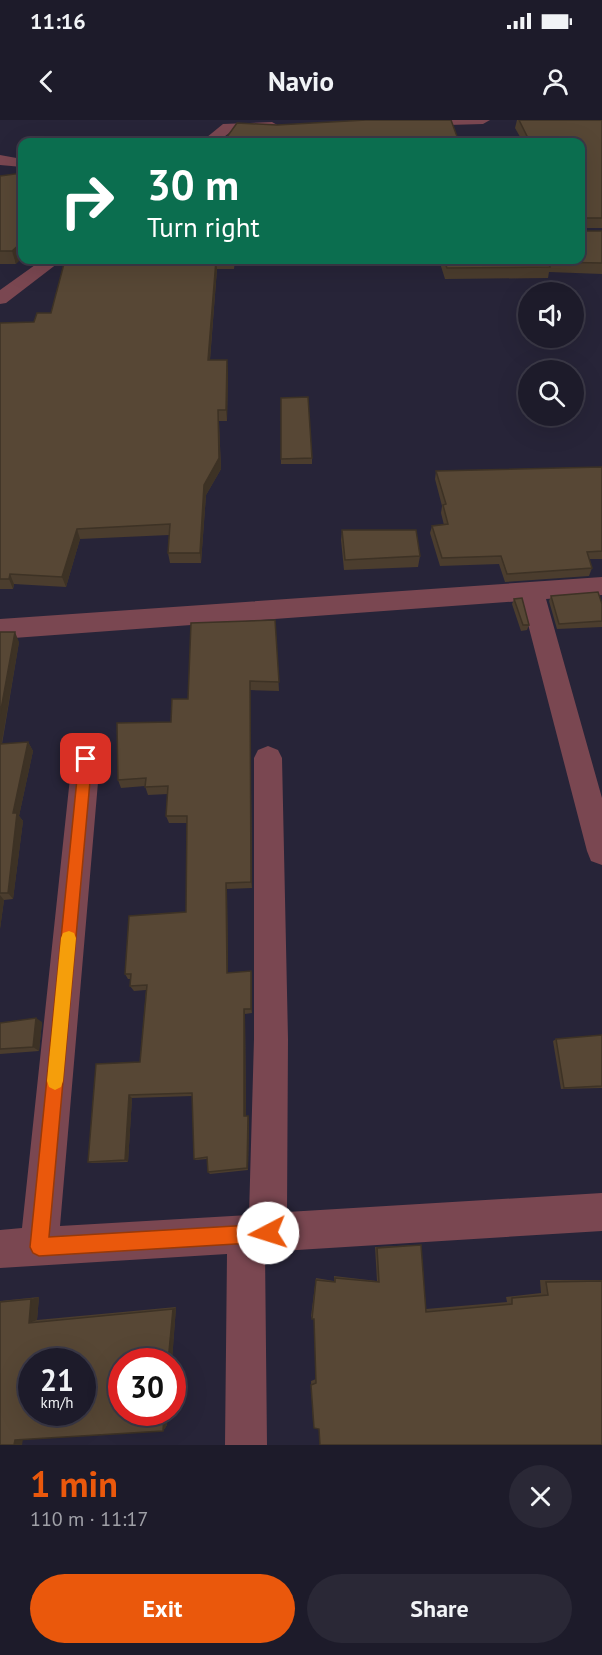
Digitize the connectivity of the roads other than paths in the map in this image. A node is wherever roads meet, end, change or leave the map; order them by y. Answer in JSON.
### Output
{"nodes":[{"id":1,"x":483,"y":120,"type":"edge"},
{"id":2,"x":402,"y":122,"type":"edge"},
{"id":3,"x":286,"y":125,"type":"edge"},
{"id":4,"x":213,"y":138,"type":"edge"},
{"id":5,"x":0,"y":160,"type":"edge"},
{"id":6,"x":18,"y":162,"type":"edge"},
{"id":7,"x":47,"y":264,"type":"edge"},
{"id":8,"x":0,"y":299,"type":"edge"},
{"id":9,"x":602,"y":586,"type":"edge"},
{"id":10,"x":531,"y":590,"type":"junction"},
{"id":11,"x":0,"y":629,"type":"edge"},
{"id":12,"x":86,"y":759,"type":"dead end"},
{"id":13,"x":268,"y":759,"type":"dead end"},
{"id":14,"x":602,"y":851,"type":"edge"},
{"id":15,"x":602,"y":1212,"type":"edge"},
{"id":16,"x":257,"y":1234,"type":"junction"},
{"id":17,"x":39,"y":1247,"type":"junction"},
{"id":18,"x":0,"y":1249,"type":"edge"},
{"id":19,"x":246,"y":1445,"type":"edge"}],
"edges":[{"from":1,"to":2,"type":"street"},
{"from":3,"to":4,"type":"street"},
{"from":5,"to":6,"type":"street"},
{"from":7,"to":8,"type":"street"},
{"from":9,"to":10,"type":"street"},
{"from":10,"to":11,"type":"street"},
{"from":10,"to":14,"type":"street"},
{"from":12,"to":17,"type":"street"},
{"from":13,"to":16,"type":"street"},
{"from":15,"to":16,"type":"street"},
{"from":16,"to":17,"type":"street"},
{"from":16,"to":19,"type":"street"},
{"from":17,"to":18,"type":"street"}]}
